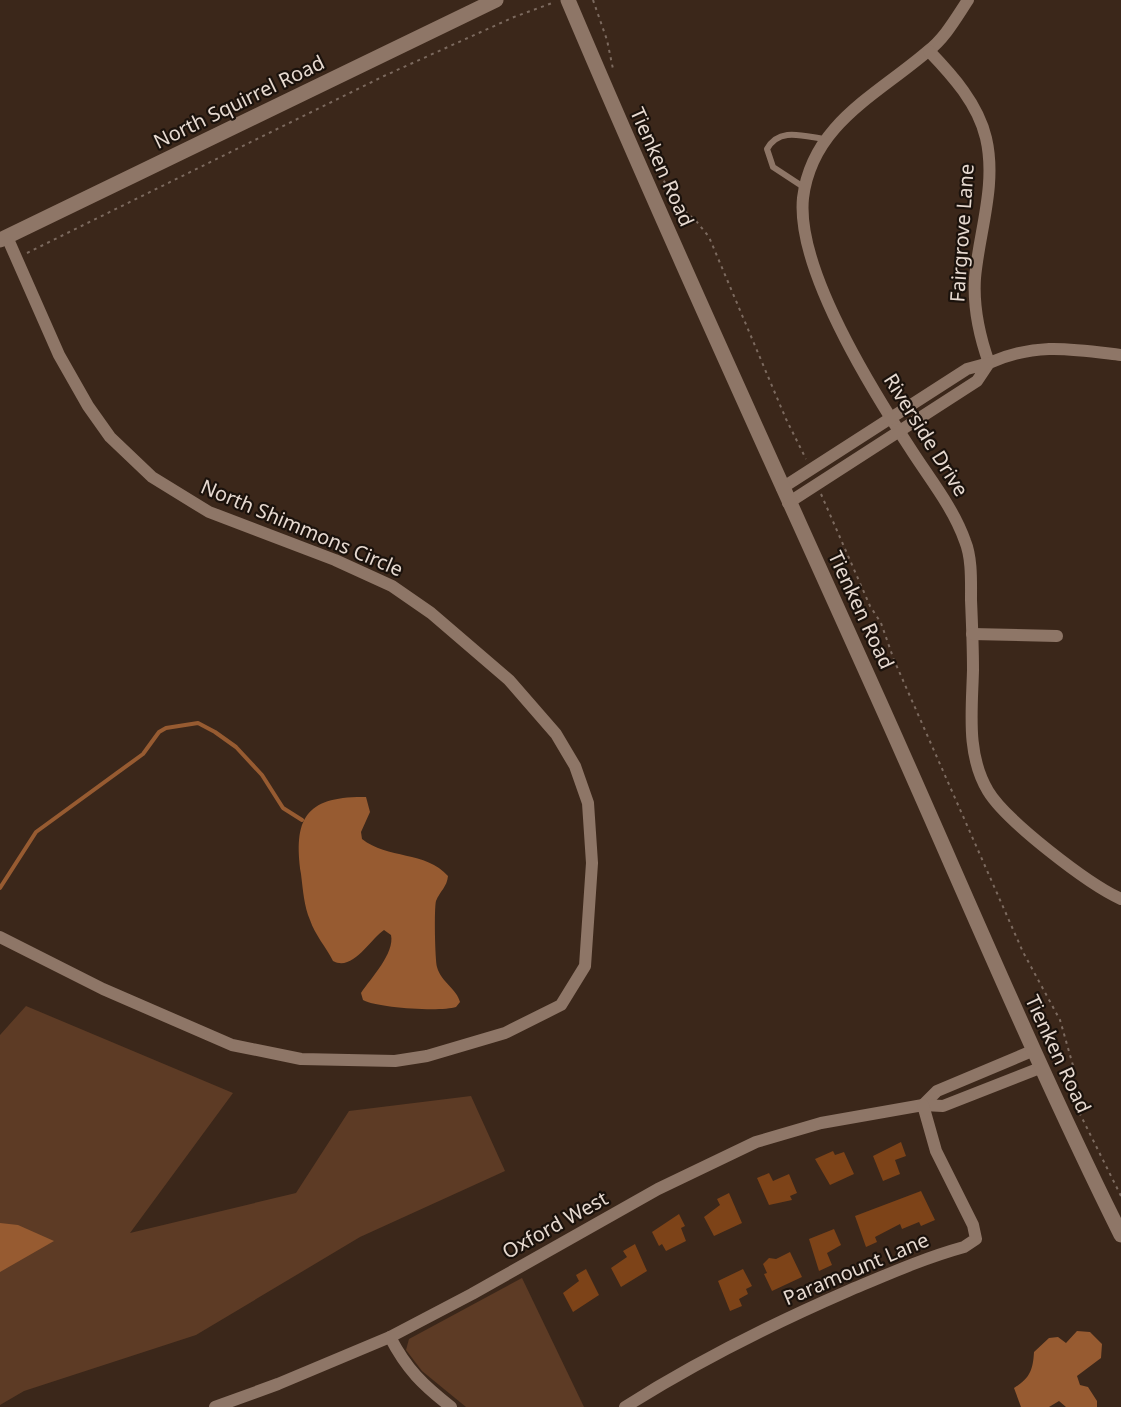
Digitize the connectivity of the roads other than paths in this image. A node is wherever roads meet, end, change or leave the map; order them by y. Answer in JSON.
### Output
{"nodes":[{"id":1,"x":496,"y":0,"type":"edge"},
{"id":2,"x":568,"y":0,"type":"edge"},
{"id":3,"x":968,"y":0,"type":"edge"},
{"id":4,"x":929,"y":51,"type":"junction"},
{"id":5,"x":824,"y":139,"type":"junction"},
{"id":6,"x":805,"y":188,"type":"junction"},
{"id":7,"x":4,"y":238,"type":"edge"},
{"id":8,"x":1121,"y":355,"type":"edge"},
{"id":9,"x":989,"y":363,"type":"junction"},
{"id":10,"x":890,"y":418,"type":"junction"},
{"id":11,"x":899,"y":431,"type":"junction"},
{"id":12,"x":782,"y":488,"type":"junction"},
{"id":13,"x":788,"y":503,"type":"junction"},
{"id":14,"x":972,"y":634,"type":"junction"},
{"id":15,"x":1057,"y":636,"type":"dead end"},
{"id":16,"x":1121,"y":899,"type":"edge"},
{"id":17,"x":0,"y":937,"type":"edge"},
{"id":18,"x":1032,"y":1051,"type":"junction"},
{"id":19,"x":1040,"y":1068,"type":"junction"},
{"id":20,"x":923,"y":1106,"type":"junction"},
{"id":21,"x":1121,"y":1235,"type":"edge"},
{"id":22,"x":390,"y":1337,"type":"junction"},
{"id":23,"x":215,"y":1407,"type":"edge"},
{"id":24,"x":451,"y":1407,"type":"edge"},
{"id":25,"x":625,"y":1407,"type":"edge"}],
"edges":[{"from":1,"to":7,"type":"street","name":"North Squirrel Road"},
{"from":2,"to":12,"type":"street","name":"Tienken Road"},
{"from":3,"to":4,"type":"street","name":"Riverside Drive"},
{"from":4,"to":5,"type":"street","name":"Riverside Drive"},
{"from":4,"to":9,"type":"street","name":"Fairgrove Lane"},
{"from":5,"to":6,"type":"street","name":"Riverside Drive"},
{"from":5,"to":6,"type":"lane"},
{"from":6,"to":10,"type":"street","name":"Riverside Drive"},
{"from":7,"to":17,"type":"street","name":"North Shimmons Circle"},
{"from":8,"to":9,"type":"street"},
{"from":9,"to":10,"type":"street"},
{"from":9,"to":11,"type":"street"},
{"from":10,"to":11,"type":"street","name":"Riverside Drive"},
{"from":10,"to":12,"type":"street"},
{"from":11,"to":13,"type":"street"},
{"from":11,"to":14,"type":"street","name":"Riverside Drive"},
{"from":12,"to":13,"type":"street","name":"Tienken Road"},
{"from":13,"to":18,"type":"street","name":"Tienken Road"},
{"from":14,"to":15,"type":"street"},
{"from":14,"to":16,"type":"street","name":"Riverside Drive"},
{"from":18,"to":19,"type":"street","name":"Tienken Road"},
{"from":18,"to":20,"type":"street","name":"Oxford West"},
{"from":19,"to":20,"type":"street","name":"Oxford West"},
{"from":19,"to":21,"type":"street","name":"Tienken Road"},
{"from":20,"to":22,"type":"street","name":"Oxford West"},
{"from":20,"to":25,"type":"street","name":"Paramount Lane"},
{"from":22,"to":23,"type":"street","name":"Oxford West"},
{"from":22,"to":24,"type":"street"}]}
